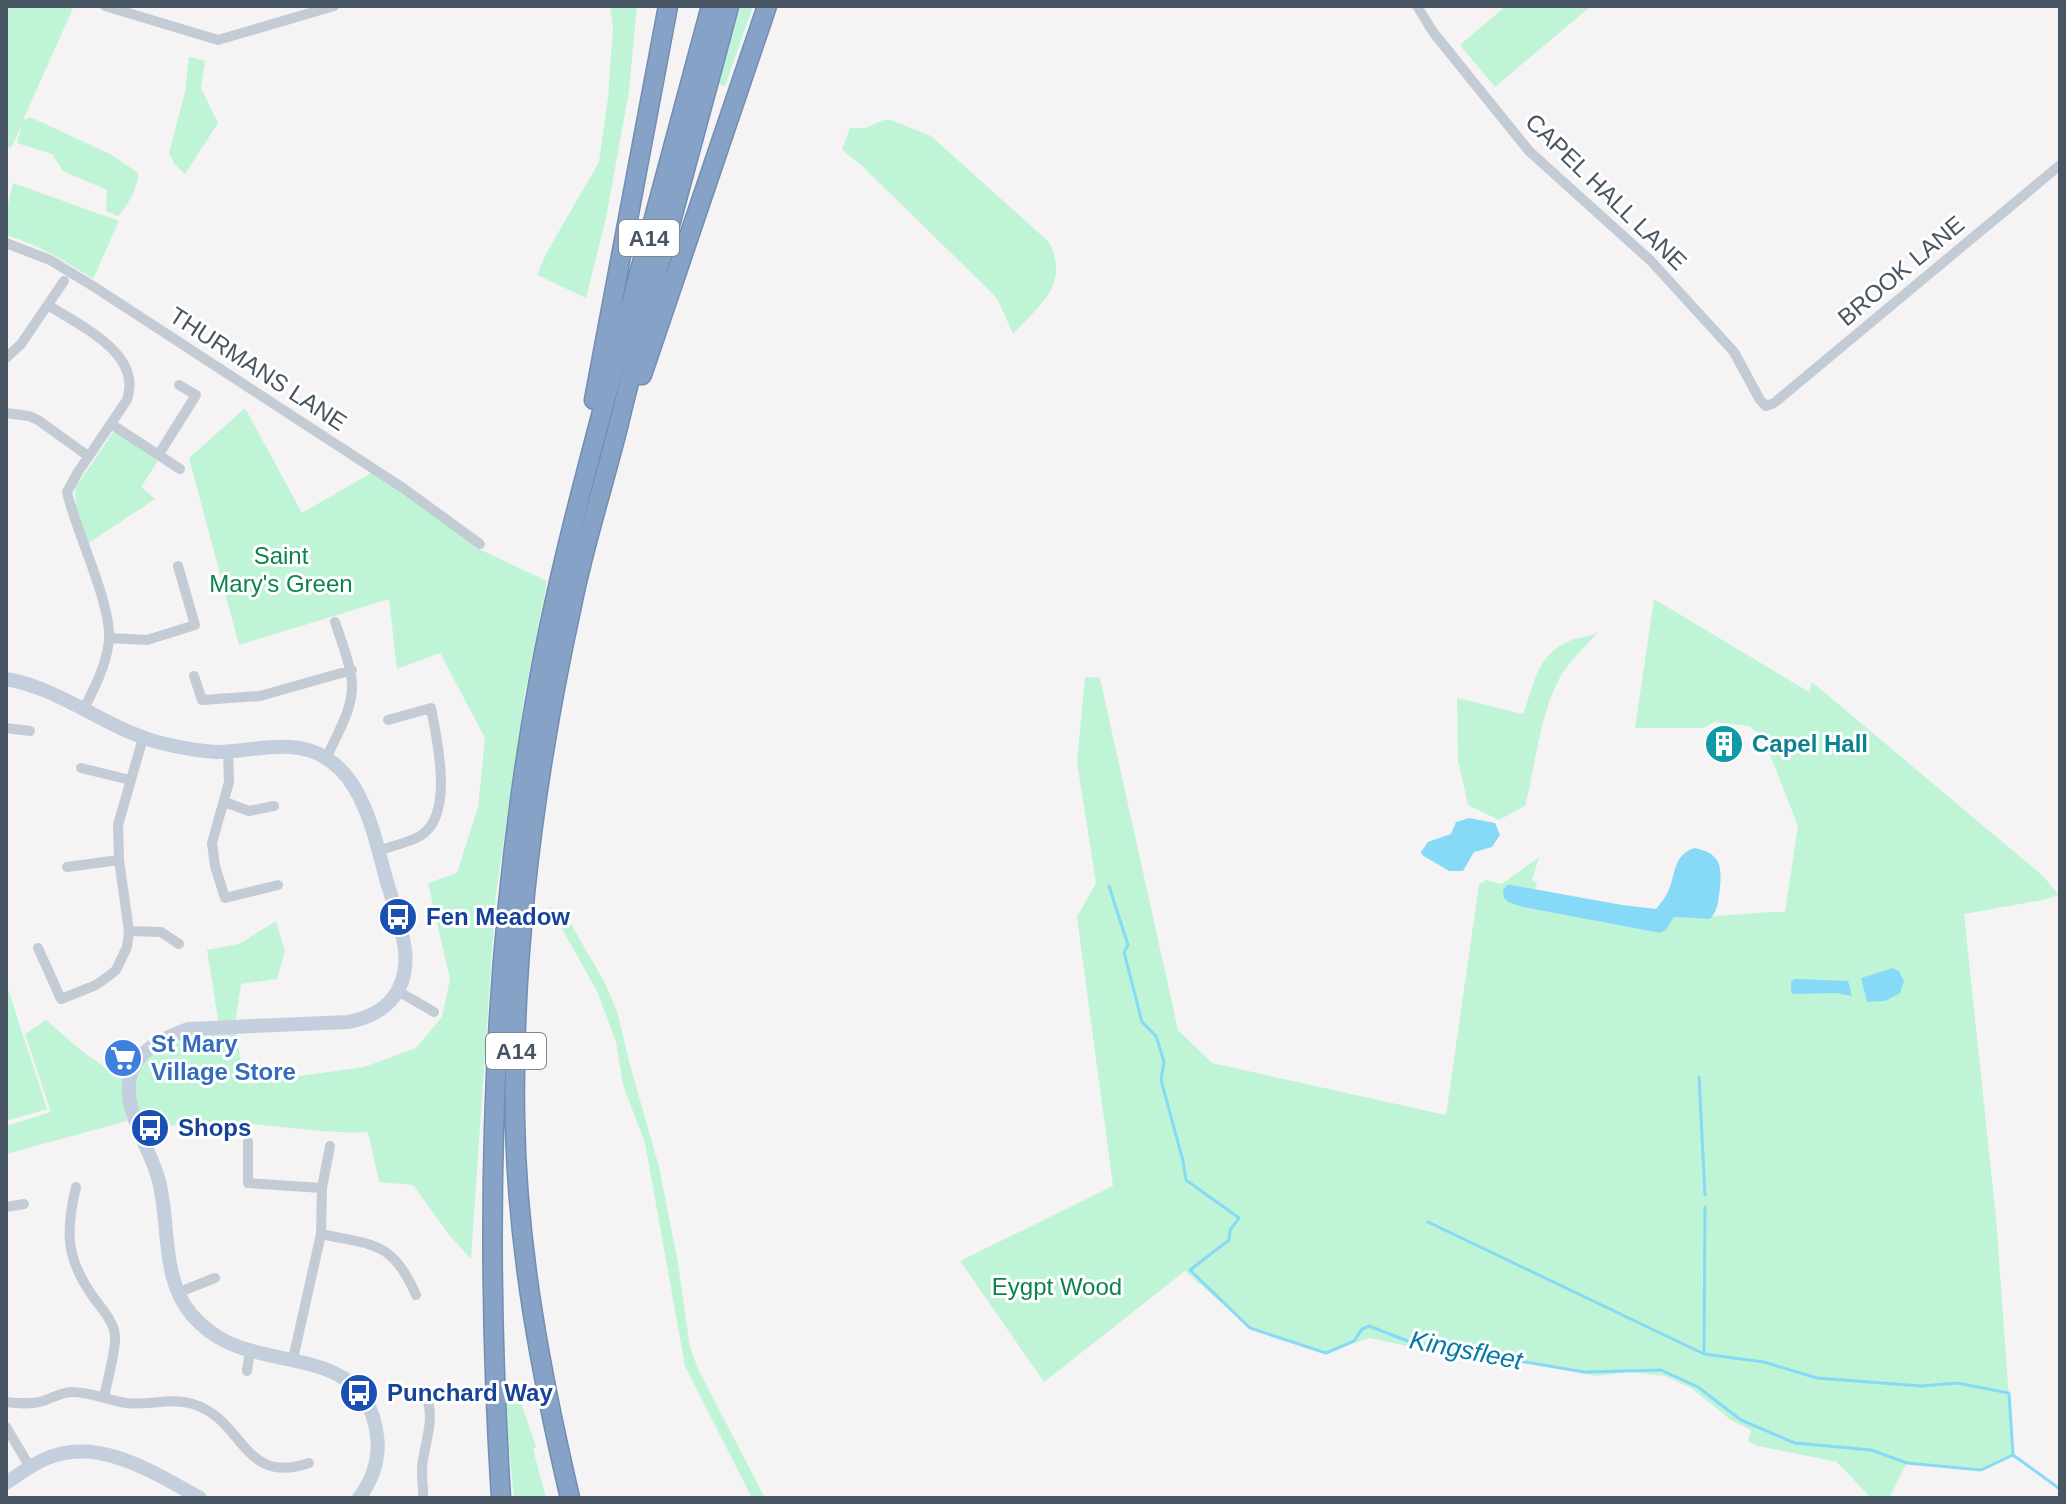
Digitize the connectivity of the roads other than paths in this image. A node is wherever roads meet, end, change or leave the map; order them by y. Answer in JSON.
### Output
{"nodes":[{"id":1,"x":105,"y":6,"type":"edge"},
{"id":2,"x":334,"y":6,"type":"edge"},
{"id":3,"x":668,"y":6,"type":"edge"},
{"id":4,"x":711,"y":6,"type":"edge"},
{"id":5,"x":729,"y":6,"type":"edge"},
{"id":6,"x":767,"y":6,"type":"edge"},
{"id":7,"x":1417,"y":6,"type":"edge"},
{"id":8,"x":2060,"y":165,"type":"edge"},
{"id":9,"x":6,"y":243,"type":"edge"},
{"id":10,"x":64,"y":281,"type":"dead end"},
{"id":11,"x":48,"y":305,"type":"junction"},
{"id":12,"x":6,"y":358,"type":"edge"},
{"id":13,"x":179,"y":385,"type":"dead end"},
{"id":14,"x":1766,"y":406,"type":"joint"},
{"id":15,"x":6,"y":413,"type":"edge"},
{"id":16,"x":111,"y":424,"type":"junction"},
{"id":17,"x":618,"y":428,"type":"junction"},
{"id":18,"x":159,"y":454,"type":"junction"},
{"id":19,"x":88,"y":456,"type":"junction"},
{"id":20,"x":180,"y":469,"type":"dead end"},
{"id":21,"x":587,"y":471,"type":"junction"},
{"id":22,"x":480,"y":544,"type":"dead end"},
{"id":23,"x":572,"y":564,"type":"junction"},
{"id":24,"x":178,"y":566,"type":"dead end"},
{"id":25,"x":564,"y":601,"type":"junction"},
{"id":26,"x":335,"y":622,"type":"dead end"},
{"id":27,"x":109,"y":638,"type":"junction"},
{"id":28,"x":352,"y":670,"type":"junction"},
{"id":29,"x":194,"y":676,"type":"dead end"},
{"id":30,"x":6,"y":679,"type":"edge"},
{"id":31,"x":83,"y":711,"type":"junction"},
{"id":32,"x":388,"y":720,"type":"dead end"},
{"id":33,"x":6,"y":728,"type":"edge"},
{"id":34,"x":30,"y":731,"type":"dead end"},
{"id":35,"x":143,"y":738,"type":"junction"},
{"id":36,"x":228,"y":751,"type":"junction"},
{"id":37,"x":326,"y":758,"type":"junction"},
{"id":38,"x":81,"y":768,"type":"dead end"},
{"id":39,"x":130,"y":780,"type":"junction"},
{"id":40,"x":225,"y":802,"type":"junction"},
{"id":41,"x":274,"y":806,"type":"dead end"},
{"id":42,"x":378,"y":851,"type":"junction"},
{"id":43,"x":119,"y":860,"type":"junction"},
{"id":44,"x":67,"y":867,"type":"dead end"},
{"id":45,"x":278,"y":885,"type":"dead end"},
{"id":46,"x":129,"y":931,"type":"junction"},
{"id":47,"x":179,"y":944,"type":"dead end"},
{"id":48,"x":38,"y":948,"type":"dead end"},
{"id":49,"x":398,"y":991,"type":"junction"},
{"id":50,"x":434,"y":1012,"type":"dead end"},
{"id":51,"x":248,"y":1142,"type":"dead end"},
{"id":52,"x":330,"y":1146,"type":"dead end"},
{"id":53,"x":76,"y":1187,"type":"dead end"},
{"id":54,"x":322,"y":1188,"type":"junction"},
{"id":55,"x":24,"y":1204,"type":"dead end"},
{"id":56,"x":6,"y":1207,"type":"edge"},
{"id":57,"x":321,"y":1234,"type":"junction"},
{"id":58,"x":215,"y":1278,"type":"dead end"},
{"id":59,"x":177,"y":1293,"type":"junction"},
{"id":60,"x":416,"y":1295,"type":"dead end"},
{"id":61,"x":250,"y":1349,"type":"junction"},
{"id":62,"x":293,"y":1359,"type":"junction"},
{"id":63,"x":247,"y":1371,"type":"dead end"},
{"id":64,"x":426,"y":1391,"type":"dead end"},
{"id":65,"x":104,"y":1397,"type":"junction"},
{"id":66,"x":6,"y":1402,"type":"edge"},
{"id":67,"x":6,"y":1427,"type":"edge"},
{"id":68,"x":309,"y":1463,"type":"dead end"},
{"id":69,"x":30,"y":1467,"type":"junction"},
{"id":70,"x":6,"y":1483,"type":"edge"},
{"id":71,"x":200,"y":1498,"type":"edge"},
{"id":72,"x":359,"y":1498,"type":"edge"},
{"id":73,"x":423,"y":1498,"type":"edge"},
{"id":74,"x":501,"y":1498,"type":"edge"},
{"id":75,"x":570,"y":1498,"type":"edge"}],
"edges":[{"from":1,"to":2,"type":"street"},
{"from":3,"to":21,"type":"highway","number":"A14"},
{"from":4,"to":21,"type":"highway","number":"A14"},
{"from":5,"to":17,"type":"highway","number":"A14"},
{"from":6,"to":17,"type":"highway","number":"A14"},
{"from":7,"to":14,"type":"street","name":"CAPEL HALL LANE"},
{"from":8,"to":14,"type":"street","name":"BROOK LANE"},
{"from":9,"to":22,"type":"street","name":"THURMANS LANE"},
{"from":10,"to":11,"type":"street"},
{"from":11,"to":12,"type":"street"},
{"from":11,"to":16,"type":"street"},
{"from":13,"to":18,"type":"street"},
{"from":15,"to":19,"type":"street"},
{"from":16,"to":18,"type":"street"},
{"from":16,"to":19,"type":"street"},
{"from":17,"to":23,"type":"highway","number":"A14"},
{"from":18,"to":20,"type":"street"},
{"from":19,"to":27,"type":"street"},
{"from":21,"to":23,"type":"highway","number":"A14"},
{"from":23,"to":25,"type":"highway","number":"A14"},
{"from":24,"to":27,"type":"street"},
{"from":25,"to":74,"type":"highway","number":"A14"},
{"from":25,"to":75,"type":"highway","number":"A14"},
{"from":26,"to":28,"type":"street"},
{"from":27,"to":31,"type":"street"},
{"from":28,"to":29,"type":"street"},
{"from":28,"to":37,"type":"street"},
{"from":30,"to":31,"type":"street"},
{"from":31,"to":35,"type":"street"},
{"from":32,"to":42,"type":"street"},
{"from":33,"to":34,"type":"street"},
{"from":35,"to":36,"type":"street"},
{"from":35,"to":39,"type":"street"},
{"from":36,"to":37,"type":"street"},
{"from":36,"to":40,"type":"street"},
{"from":37,"to":42,"type":"street"},
{"from":38,"to":39,"type":"street"},
{"from":39,"to":43,"type":"street"},
{"from":40,"to":41,"type":"street"},
{"from":40,"to":45,"type":"street"},
{"from":42,"to":49,"type":"street"},
{"from":43,"to":44,"type":"street"},
{"from":43,"to":46,"type":"street"},
{"from":46,"to":47,"type":"street"},
{"from":46,"to":48,"type":"street"},
{"from":49,"to":50,"type":"street"},
{"from":49,"to":59,"type":"street"},
{"from":51,"to":54,"type":"street"},
{"from":52,"to":54,"type":"street"},
{"from":53,"to":65,"type":"street"},
{"from":54,"to":57,"type":"street"},
{"from":55,"to":56,"type":"street"},
{"from":57,"to":60,"type":"street"},
{"from":57,"to":62,"type":"street"},
{"from":58,"to":59,"type":"street"},
{"from":59,"to":61,"type":"street"},
{"from":61,"to":62,"type":"street"},
{"from":61,"to":63,"type":"street"},
{"from":62,"to":72,"type":"street"},
{"from":64,"to":73,"type":"street"},
{"from":65,"to":66,"type":"street"},
{"from":65,"to":68,"type":"street"},
{"from":67,"to":69,"type":"street"},
{"from":69,"to":70,"type":"street"},
{"from":69,"to":71,"type":"street"}]}
